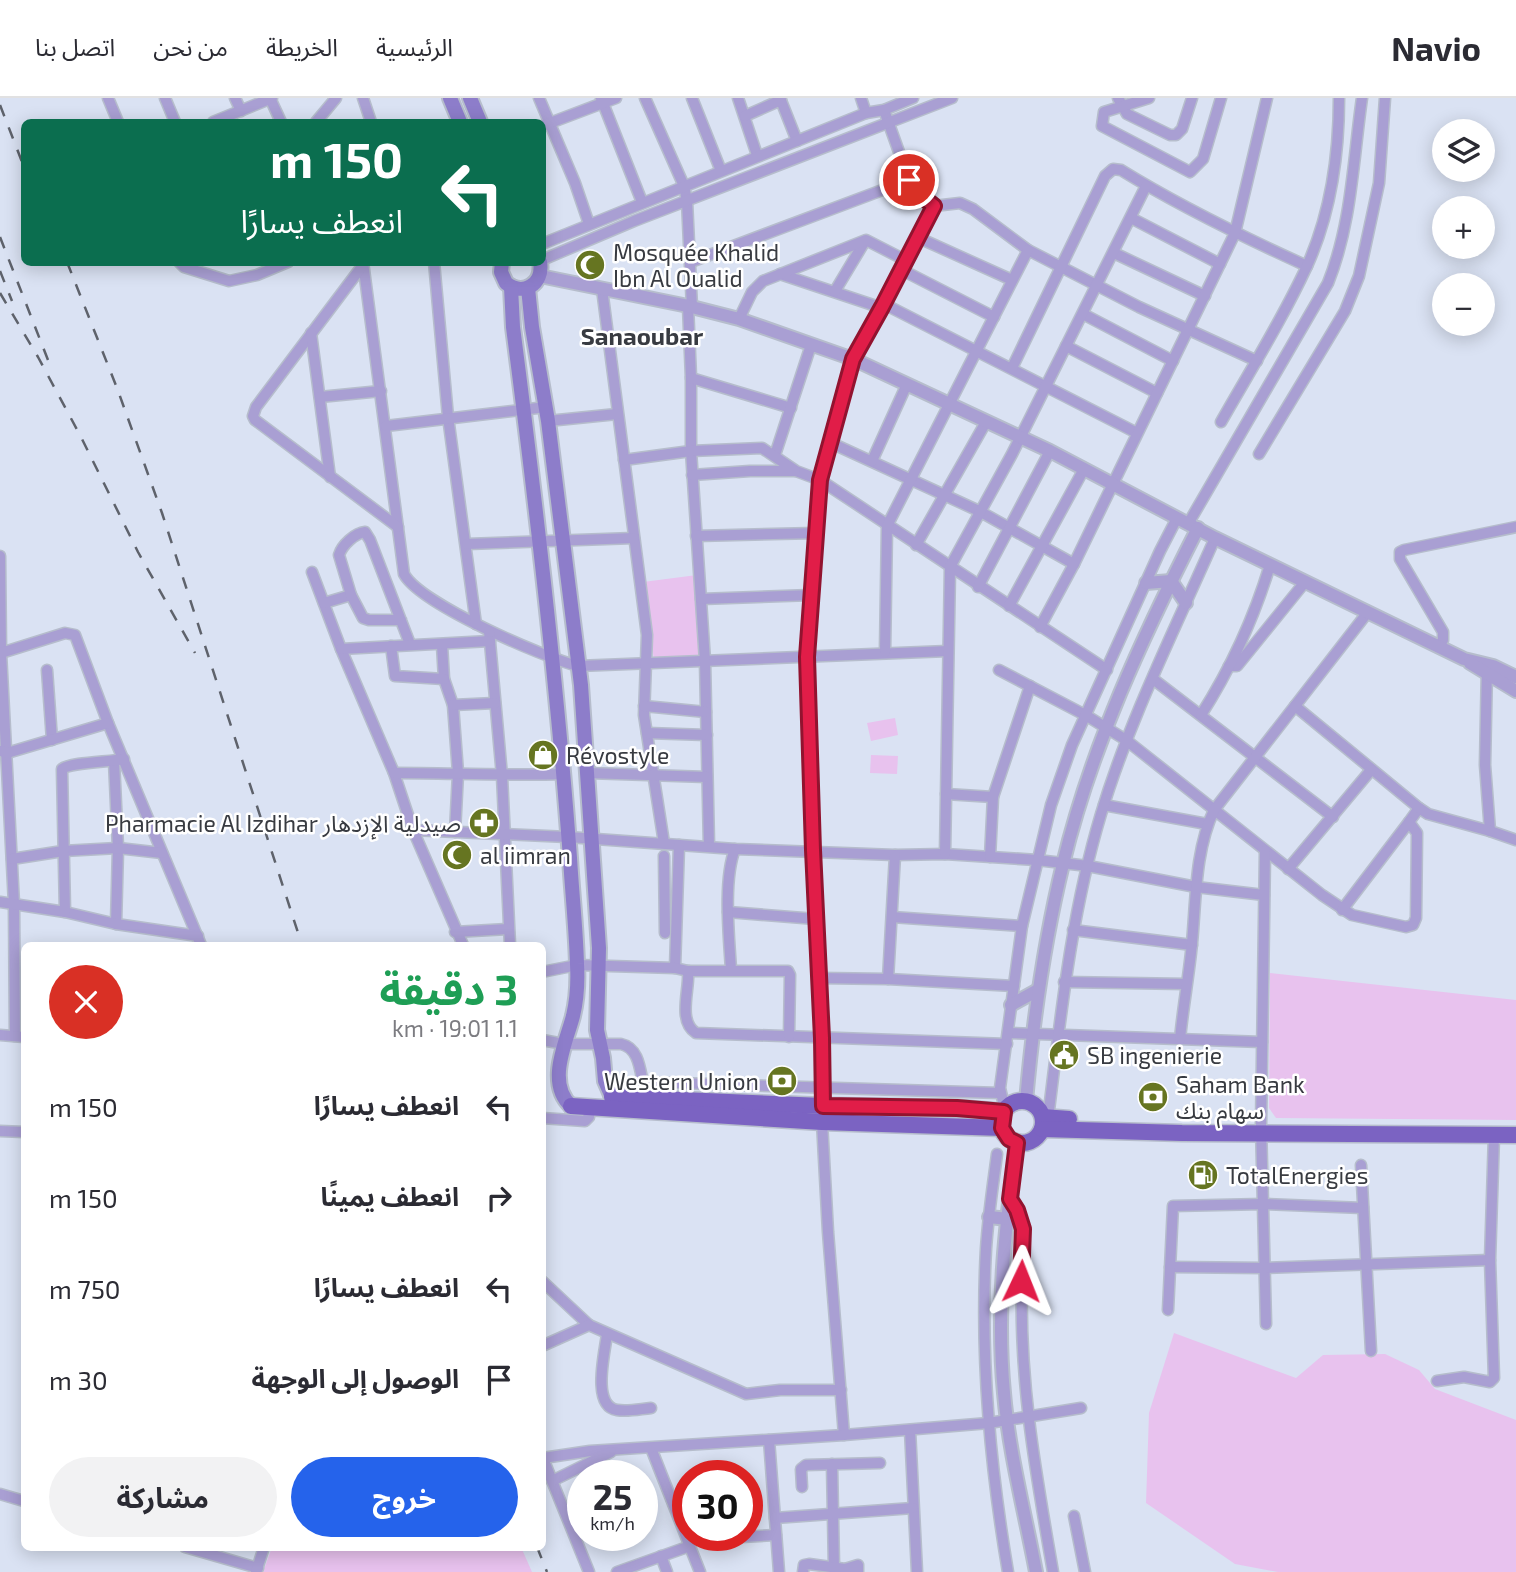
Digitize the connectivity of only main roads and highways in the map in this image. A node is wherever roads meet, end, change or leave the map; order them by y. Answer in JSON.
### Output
{"nodes":[{"id":1,"x":450,"y":98,"type":"edge"},
{"id":2,"x":470,"y":98,"type":"edge"},
{"id":3,"x":459,"y":119,"type":"edge"},
{"id":4,"x":479,"y":119,"type":"edge"},
{"id":5,"x":502,"y":266,"type":"edge"},
{"id":6,"x":541,"y":266,"type":"edge"},
{"id":7,"x":510,"y":287,"type":"junction"},
{"id":8,"x":528,"y":288,"type":"junction"},
{"id":9,"x":612,"y":1097,"type":"joint"},
{"id":10,"x":571,"y":1106,"type":"joint"},
{"id":11,"x":822,"y":1114,"type":"junction"},
{"id":12,"x":1004,"y":1117,"type":"junction"},
{"id":13,"x":1044,"y":1121,"type":"junction"},
{"id":14,"x":1516,"y":1128,"type":"edge"},
{"id":15,"x":1261,"y":1130,"type":"junction"},
{"id":16,"x":1516,"y":1135,"type":"edge"}],
"edges":[{"from":1,"to":3,"type":"main road"},
{"from":2,"to":4,"type":"main road"},
{"from":5,"to":7,"type":"main road"},
{"from":6,"to":8,"type":"main road"},
{"from":7,"to":8,"type":"main road"},
{"from":7,"to":10,"type":"main road"},
{"from":8,"to":9,"type":"main road"},
{"from":9,"to":11,"type":"main road"},
{"from":10,"to":11,"type":"main road"},
{"from":11,"to":12,"type":"main road"},
{"from":12,"to":13,"type":"main road"},
{"from":12,"to":13,"type":"main road"},
{"from":13,"to":15,"type":"main road"},
{"from":14,"to":15,"type":"main road"},
{"from":15,"to":16,"type":"main road"}]}
